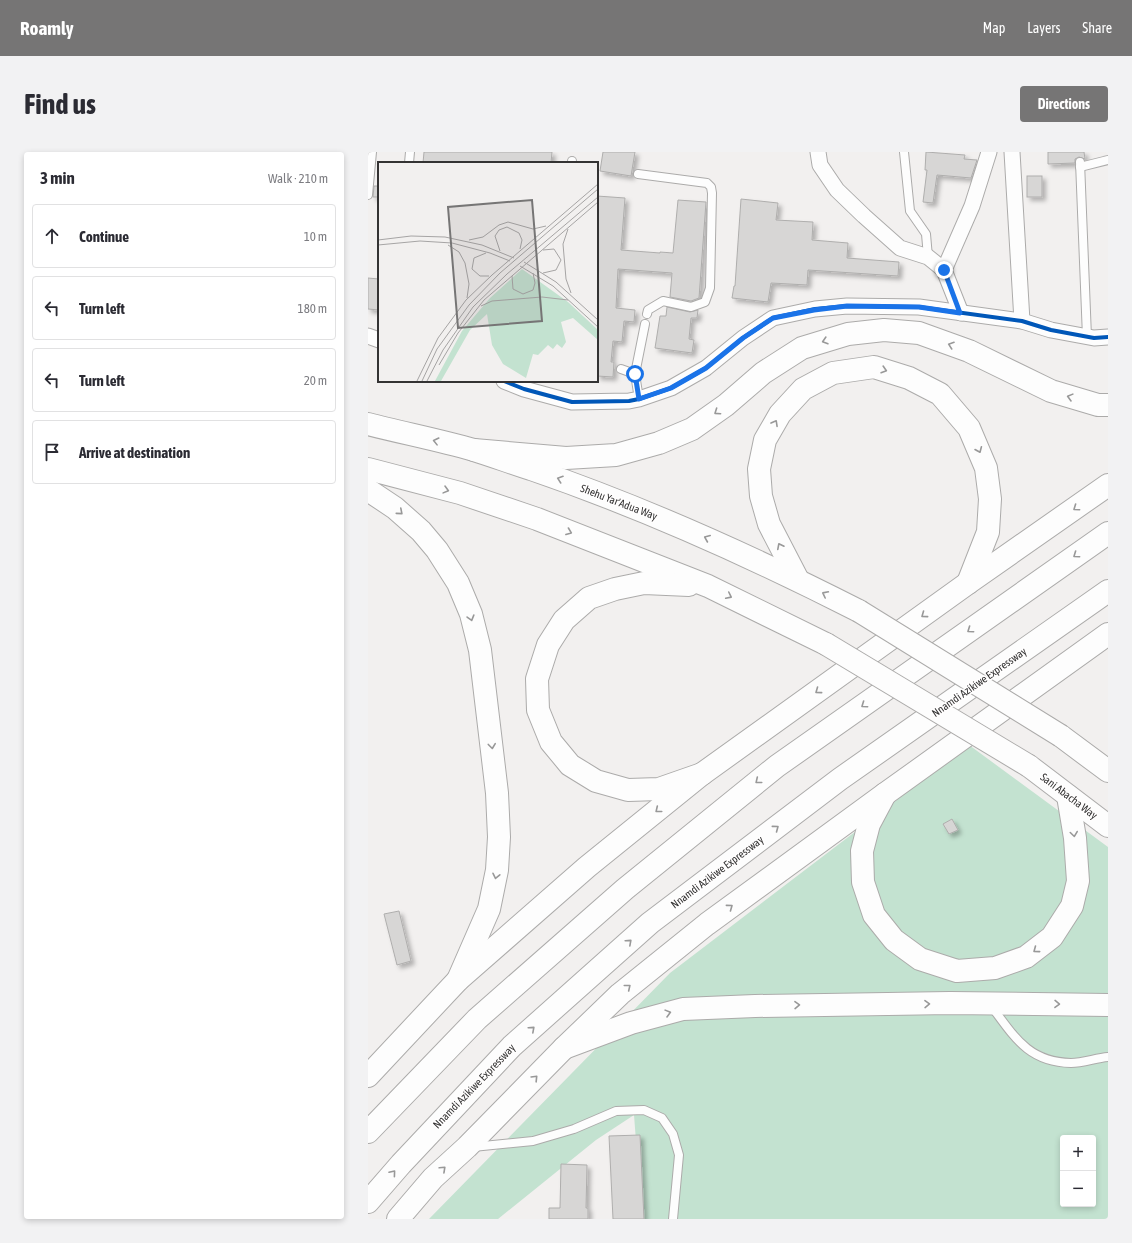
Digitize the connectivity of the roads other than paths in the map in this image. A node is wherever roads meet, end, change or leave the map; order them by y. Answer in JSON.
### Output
{"nodes":[{"id":1,"x":372,"y":152,"type":"edge"},
{"id":2,"x":410,"y":152,"type":"edge"},
{"id":3,"x":818,"y":152,"type":"edge"},
{"id":4,"x":904,"y":152,"type":"edge"},
{"id":5,"x":989,"y":152,"type":"edge"},
{"id":6,"x":1012,"y":152,"type":"edge"},
{"id":7,"x":1108,"y":160,"type":"edge"},
{"id":8,"x":409,"y":162,"type":"edge"},
{"id":9,"x":638,"y":174,"type":"dead end"},
{"id":10,"x":368,"y":195,"type":"edge"},
{"id":11,"x":928,"y":257,"type":"junction"},
{"id":12,"x":944,"y":270,"type":"junction"},
{"id":13,"x":960,"y":313,"type":"junction"},
{"id":14,"x":647,"y":314,"type":"dead end"},
{"id":15,"x":1022,"y":321,"type":"junction"},
{"id":16,"x":645,"y":324,"type":"dead end"},
{"id":17,"x":368,"y":336,"type":"edge"},
{"id":18,"x":1087,"y":337,"type":"junction"},
{"id":19,"x":1108,"y":337,"type":"edge"},
{"id":20,"x":378,"y":340,"type":"edge"},
{"id":21,"x":621,"y":369,"type":"dead end"},
{"id":22,"x":635,"y":374,"type":"junction"},
{"id":23,"x":506,"y":382,"type":"edge"},
{"id":24,"x":639,"y":399,"type":"junction"},
{"id":25,"x":1108,"y":405,"type":"edge"},
{"id":26,"x":368,"y":424,"type":"edge"},
{"id":27,"x":474,"y":450,"type":"junction"},
{"id":28,"x":368,"y":469,"type":"edge"},
{"id":29,"x":1108,"y":485,"type":"edge"},
{"id":30,"x":368,"y":490,"type":"edge"},
{"id":31,"x":1108,"y":533,"type":"edge"},
{"id":32,"x":798,"y":580,"type":"junction"},
{"id":33,"x":968,"y":583,"type":"junction"},
{"id":34,"x":708,"y":586,"type":"junction"},
{"id":35,"x":1108,"y":591,"type":"edge"},
{"id":36,"x":1108,"y":634,"type":"edge"},
{"id":37,"x":1108,"y":771,"type":"edge"},
{"id":38,"x":702,"y":774,"type":"junction"},
{"id":39,"x":885,"y":794,"type":"junction"},
{"id":40,"x":1068,"y":796,"type":"junction"},
{"id":41,"x":1108,"y":826,"type":"edge"},
{"id":42,"x":458,"y":980,"type":"junction"},
{"id":43,"x":989,"y":1003,"type":"junction"},
{"id":44,"x":1108,"y":1005,"type":"edge"},
{"id":45,"x":564,"y":1048,"type":"junction"},
{"id":46,"x":1108,"y":1057,"type":"edge"},
{"id":47,"x":368,"y":1076,"type":"edge"},
{"id":48,"x":368,"y":1132,"type":"edge"},
{"id":49,"x":466,"y":1147,"type":"junction"},
{"id":50,"x":368,"y":1202,"type":"edge"},
{"id":51,"x":398,"y":1219,"type":"edge"},
{"id":52,"x":673,"y":1219,"type":"edge"}],
"edges":[{"from":1,"to":10,"type":"lane"},
{"from":2,"to":8,"type":"lane"},
{"from":3,"to":11,"type":"street"},
{"from":4,"to":11,"type":"lane"},
{"from":5,"to":12,"type":"street"},
{"from":6,"to":15,"type":"street"},
{"from":7,"to":18,"type":"lane"},
{"from":9,"to":14,"type":"lane"},
{"from":11,"to":12,"type":"street"},
{"from":12,"to":13,"type":"street"},
{"from":13,"to":15,"type":"street"},
{"from":13,"to":24,"type":"street"},
{"from":15,"to":18,"type":"street"},
{"from":16,"to":22,"type":"lane"},
{"from":17,"to":20,"type":"street"},
{"from":18,"to":19,"type":"street"},
{"from":21,"to":22,"type":"lane"},
{"from":22,"to":24,"type":"lane"},
{"from":23,"to":24,"type":"street"},
{"from":25,"to":27,"type":"highway","one_way":true},
{"from":27,"to":26,"type":"highway","name":"Shehu Yar'Adua Way","one_way":true},
{"from":32,"to":27,"type":"highway","name":"Shehu Yar'Adua Way","one_way":true},
{"from":28,"to":34,"type":"highway","one_way":true},
{"from":29,"to":33,"type":"highway","one_way":true},
{"from":30,"to":42,"type":"highway","one_way":true},
{"from":31,"to":48,"type":"highway","one_way":true},
{"from":32,"to":33,"type":"highway","one_way":true},
{"from":37,"to":32,"type":"highway","name":"Shehu Yar'Adua Way","one_way":true,"bridge":true},
{"from":33,"to":38,"type":"highway","one_way":true},
{"from":34,"to":38,"type":"highway"},
{"from":34,"to":40,"type":"highway","name":"Sani Abacha Way","one_way":true,"bridge":true},
{"from":50,"to":35,"type":"highway","name":"Nnamdi Azikiwe Expressway","one_way":true},
{"from":36,"to":39,"type":"highway"},
{"from":38,"to":42,"type":"highway","one_way":true},
{"from":40,"to":39,"type":"highway","one_way":true},
{"from":45,"to":39,"type":"highway","one_way":true},
{"from":40,"to":41,"type":"highway","name":"Sani Abacha Way"},
{"from":42,"to":47,"type":"highway"},
{"from":43,"to":44,"type":"highway","one_way":true},
{"from":45,"to":43,"type":"highway","one_way":true},
{"from":43,"to":46,"type":"lane"},
{"from":49,"to":45,"type":"highway","one_way":true},
{"from":51,"to":49,"type":"highway","one_way":true},
{"from":49,"to":52,"type":"lane"}]}
